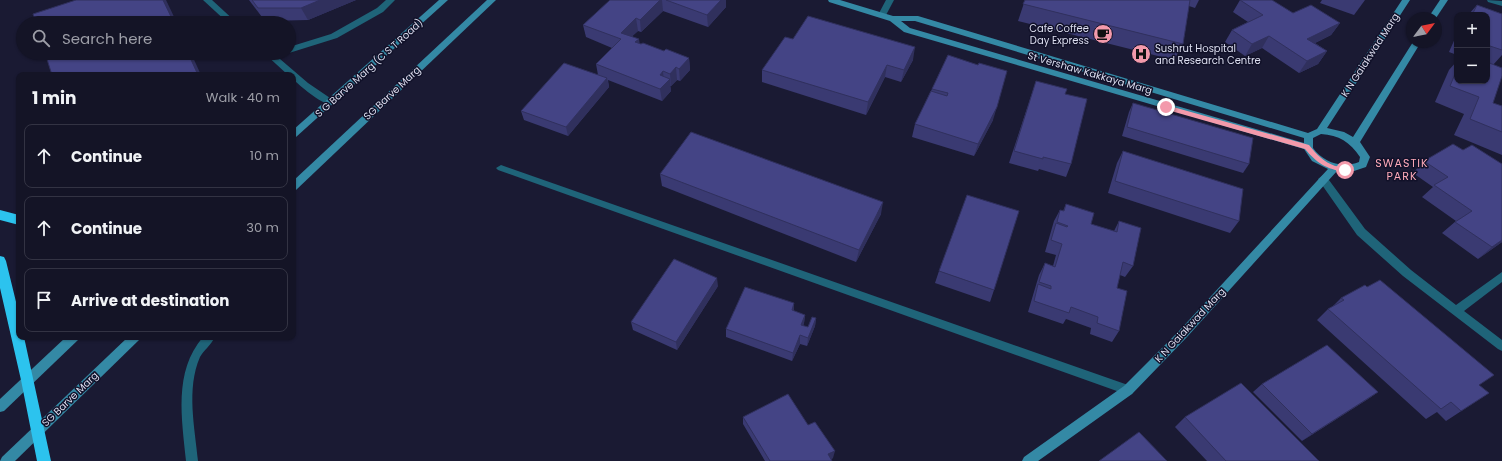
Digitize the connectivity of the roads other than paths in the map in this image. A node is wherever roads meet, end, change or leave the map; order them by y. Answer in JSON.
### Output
{"nodes":[{"id":1,"x":207,"y":0,"type":"edge"},
{"id":2,"x":391,"y":0,"type":"edge"},
{"id":3,"x":444,"y":0,"type":"edge"},
{"id":4,"x":492,"y":0,"type":"edge"},
{"id":5,"x":832,"y":0,"type":"edge"},
{"id":6,"x":890,"y":0,"type":"edge"},
{"id":7,"x":1406,"y":0,"type":"edge"},
{"id":8,"x":1444,"y":0,"type":"edge"},
{"id":9,"x":1491,"y":0,"type":"edge"},
{"id":10,"x":1502,"y":4,"type":"edge"},
{"id":11,"x":1436,"y":12,"type":"edge"},
{"id":12,"x":882,"y":15,"type":"junction"},
{"id":13,"x":225,"y":16,"type":"edge"},
{"id":14,"x":893,"y":18,"type":"junction"},
{"id":15,"x":980,"y":38,"type":"junction"},
{"id":16,"x":296,"y":48,"type":"edge"},
{"id":17,"x":1413,"y":48,"type":"edge"},
{"id":18,"x":975,"y":51,"type":"junction"},
{"id":19,"x":279,"y":60,"type":"edge"},
{"id":20,"x":292,"y":72,"type":"edge"},
{"id":21,"x":296,"y":76,"type":"edge"},
{"id":22,"x":1168,"y":94,"type":"junction"},
{"id":23,"x":330,"y":102,"type":"junction"},
{"id":24,"x":1166,"y":107,"type":"junction"},
{"id":25,"x":1320,"y":131,"type":"junction"},
{"id":26,"x":296,"y":132,"type":"edge"},
{"id":27,"x":1308,"y":136,"type":"junction"},
{"id":28,"x":1355,"y":142,"type":"junction"},
{"id":29,"x":1307,"y":147,"type":"junction"},
{"id":30,"x":501,"y":168,"type":"dead end"},
{"id":31,"x":1334,"y":168,"type":"junction"},
{"id":32,"x":1323,"y":179,"type":"junction"},
{"id":33,"x":296,"y":184,"type":"edge"},
{"id":34,"x":0,"y":215,"type":"edge"},
{"id":35,"x":16,"y":219,"type":"edge"},
{"id":36,"x":0,"y":261,"type":"edge"},
{"id":37,"x":1502,"y":276,"type":"edge"},
{"id":38,"x":1456,"y":310,"type":"junction"},
{"id":39,"x":16,"y":329,"type":"edge"},
{"id":40,"x":19,"y":340,"type":"edge"},
{"id":41,"x":71,"y":340,"type":"edge"},
{"id":42,"x":132,"y":340,"type":"edge"},
{"id":43,"x":207,"y":340,"type":"edge"},
{"id":44,"x":1502,"y":346,"type":"edge"},
{"id":45,"x":28,"y":380,"type":"junction"},
{"id":46,"x":1128,"y":390,"type":"junction"},
{"id":47,"x":0,"y":407,"type":"edge"},
{"id":48,"x":37,"y":431,"type":"junction"},
{"id":49,"x":6,"y":461,"type":"edge"},
{"id":50,"x":44,"y":461,"type":"edge"},
{"id":51,"x":192,"y":461,"type":"edge"},
{"id":52,"x":1028,"y":461,"type":"edge"}],
"edges":[{"from":1,"to":13,"type":"street"},
{"from":2,"to":16,"type":"street"},
{"from":3,"to":23,"type":"street","name":"S G Barve Marg (C S T Road)"},
{"from":4,"to":33,"type":"street","name":"SG Barve Marg"},
{"from":5,"to":12,"type":"street","name":"St Vershaw Kakkaya Marg"},
{"from":6,"to":12,"type":"street"},
{"from":7,"to":25,"type":"street","name":"K N Gaiakwad Marg"},
{"from":8,"to":11,"type":"street"},
{"from":9,"to":10,"type":"street"},
{"from":12,"to":14,"type":"street","name":"St Vershaw Kakkaya Marg"},
{"from":14,"to":15,"type":"street","name":"St Vershaw Kakkaya Marg"},
{"from":14,"to":18,"type":"street","name":"St Vershaw Kakkaya Marg"},
{"from":15,"to":18,"type":"street"},
{"from":15,"to":22,"type":"street","name":"St Vershaw Kakkaya Marg"},
{"from":17,"to":28,"type":"street"},
{"from":18,"to":24,"type":"street","name":"St Vershaw Kakkaya Marg"},
{"from":19,"to":20,"type":"street"},
{"from":21,"to":23,"type":"street"},
{"from":22,"to":24,"type":"street"},
{"from":22,"to":27,"type":"street","name":"St Vershaw Kakkaya Marg"},
{"from":23,"to":26,"type":"street","name":"S G Barve Marg (C S T Road)"},
{"from":24,"to":29,"type":"street","name":"St Vershaw Kakkaya Marg"},
{"from":25,"to":27,"type":"street"},
{"from":25,"to":28,"type":"street"},
{"from":27,"to":29,"type":"street"},
{"from":28,"to":31,"type":"street"},
{"from":29,"to":31,"type":"street"},
{"from":30,"to":46,"type":"street"},
{"from":31,"to":32,"type":"street","name":"K N Gaiakwad Marg"},
{"from":32,"to":38,"type":"street"},
{"from":32,"to":46,"type":"street","name":"K N Gaiakwad Marg"},
{"from":34,"to":35,"type":"highway"},
{"from":36,"to":39,"type":"highway"},
{"from":37,"to":38,"type":"street"},
{"from":38,"to":44,"type":"street"},
{"from":40,"to":45,"type":"highway"},
{"from":41,"to":45,"type":"street"},
{"from":42,"to":48,"type":"street","name":"SG Barve Marg"},
{"from":43,"to":51,"type":"street"},
{"from":45,"to":47,"type":"street"},
{"from":45,"to":48,"type":"highway"},
{"from":46,"to":52,"type":"street","name":"K N Gaiakwad Marg"},
{"from":48,"to":49,"type":"street","name":"SG Barve Marg"},
{"from":48,"to":50,"type":"highway"}]}
